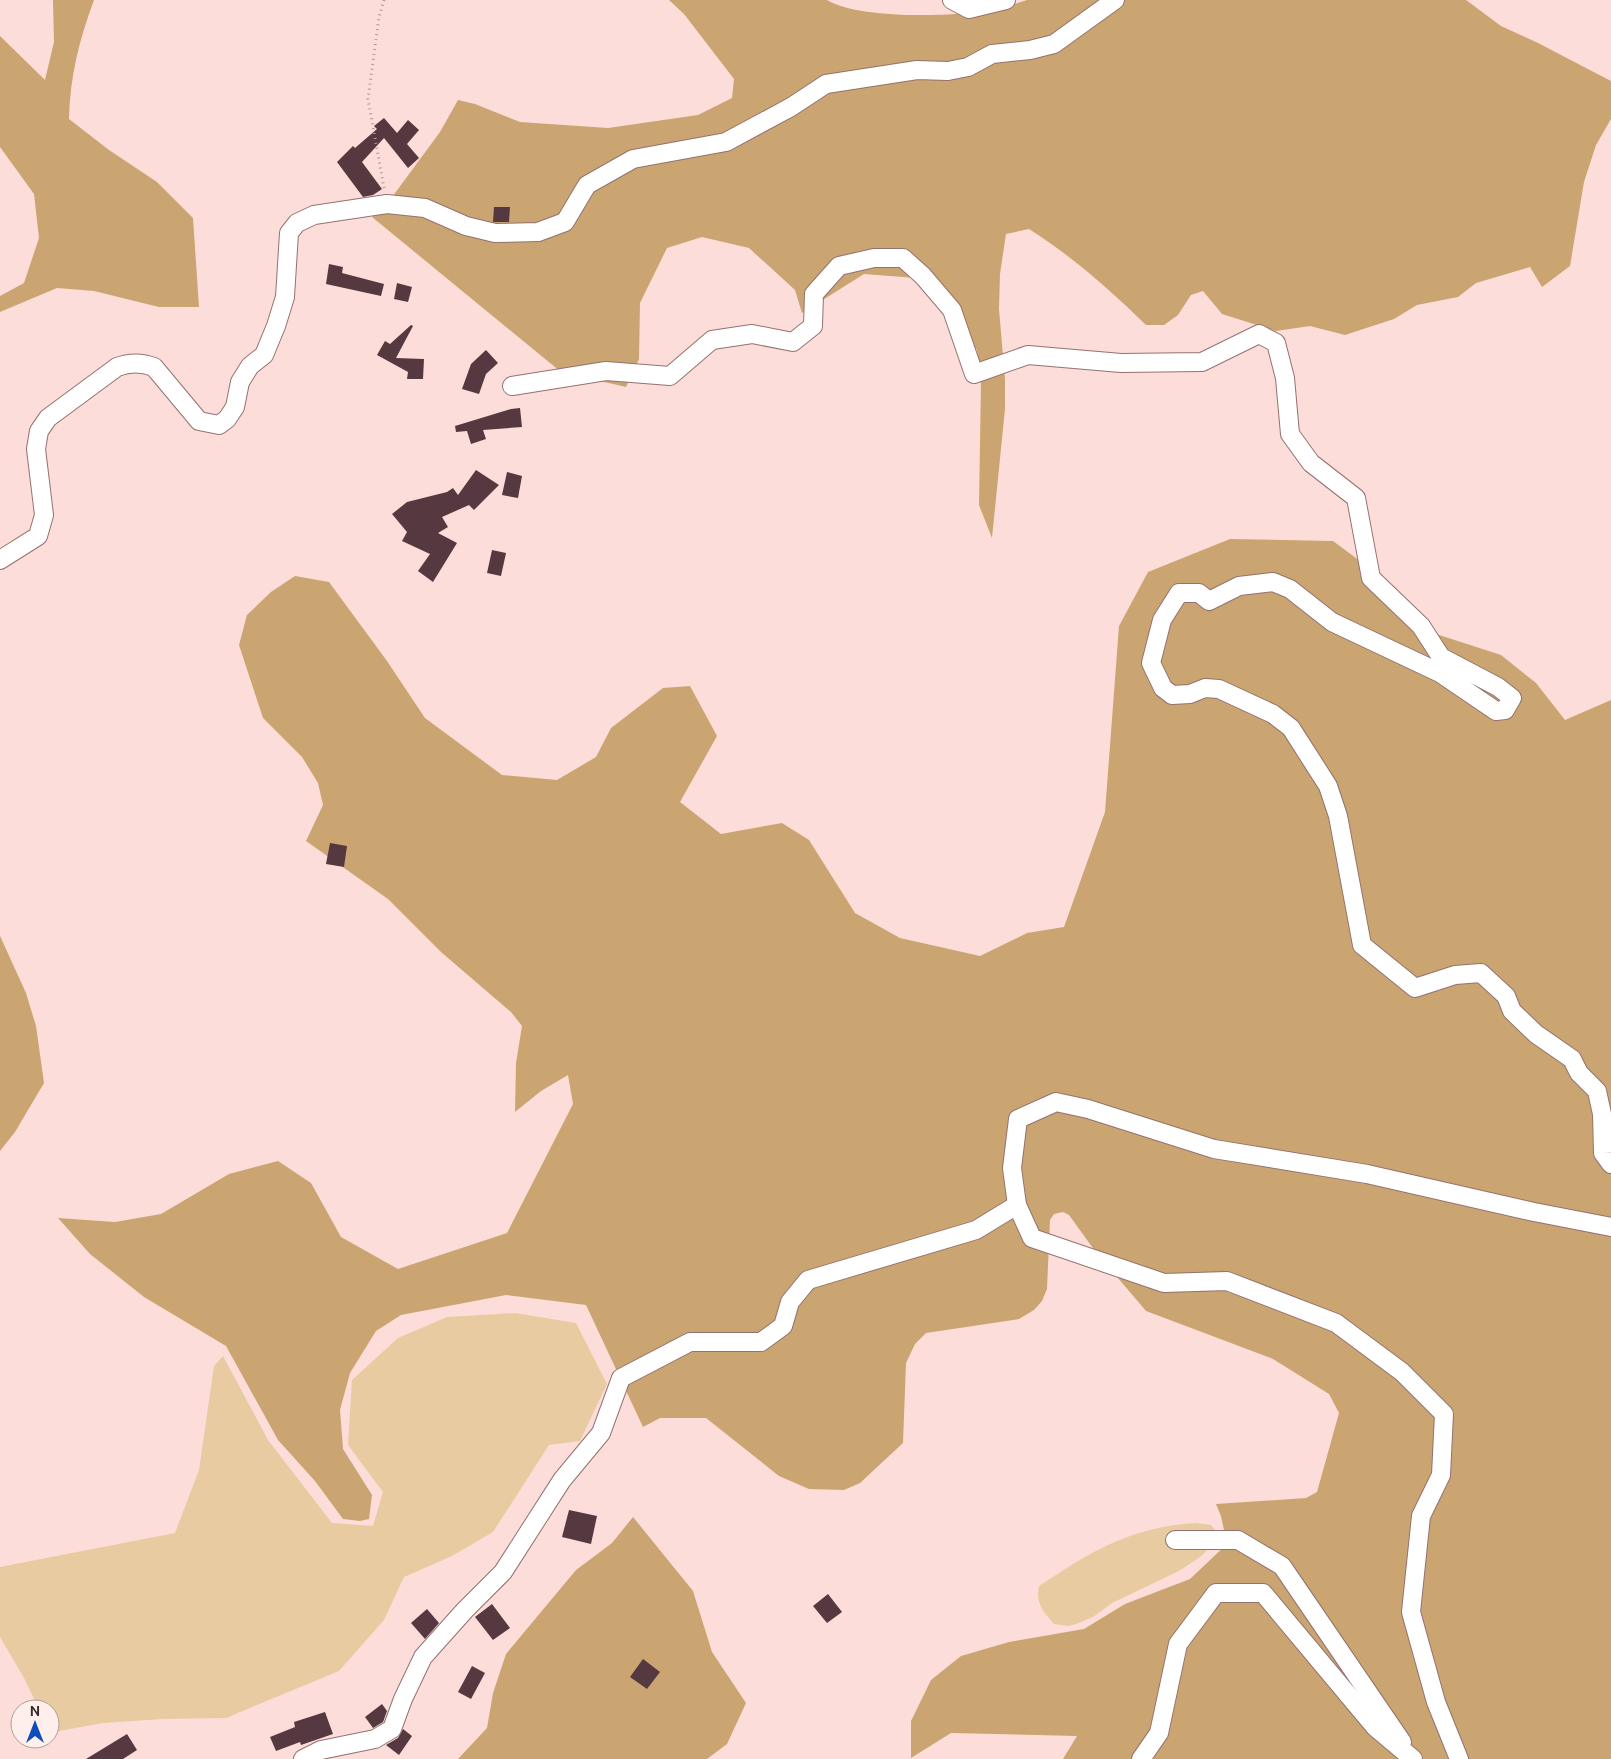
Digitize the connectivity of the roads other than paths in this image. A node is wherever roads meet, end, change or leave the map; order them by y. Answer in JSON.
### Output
{"nodes":[{"id":1,"x":952,"y":0,"type":"edge"},
{"id":2,"x":1006,"y":0,"type":"edge"},
{"id":3,"x":1115,"y":0,"type":"edge"},
{"id":4,"x":512,"y":386,"type":"dead end"},
{"id":5,"x":0,"y":560,"type":"edge"},
{"id":6,"x":1611,"y":1164,"type":"edge"},
{"id":7,"x":1018,"y":1205,"type":"junction"},
{"id":8,"x":1611,"y":1227,"type":"edge"},
{"id":9,"x":1175,"y":1540,"type":"dead end"},
{"id":10,"x":303,"y":1759,"type":"edge"},
{"id":11,"x":1141,"y":1759,"type":"edge"},
{"id":12,"x":1413,"y":1759,"type":"edge"},
{"id":13,"x":1459,"y":1759,"type":"edge"}],
"edges":[{"from":1,"to":2,"type":"street"},
{"from":3,"to":5,"type":"street"},
{"from":4,"to":6,"type":"street"},
{"from":7,"to":8,"type":"street"},
{"from":7,"to":10,"type":"street"},
{"from":7,"to":13,"type":"street"},
{"from":9,"to":12,"type":"street"},
{"from":11,"to":12,"type":"street"}]}
